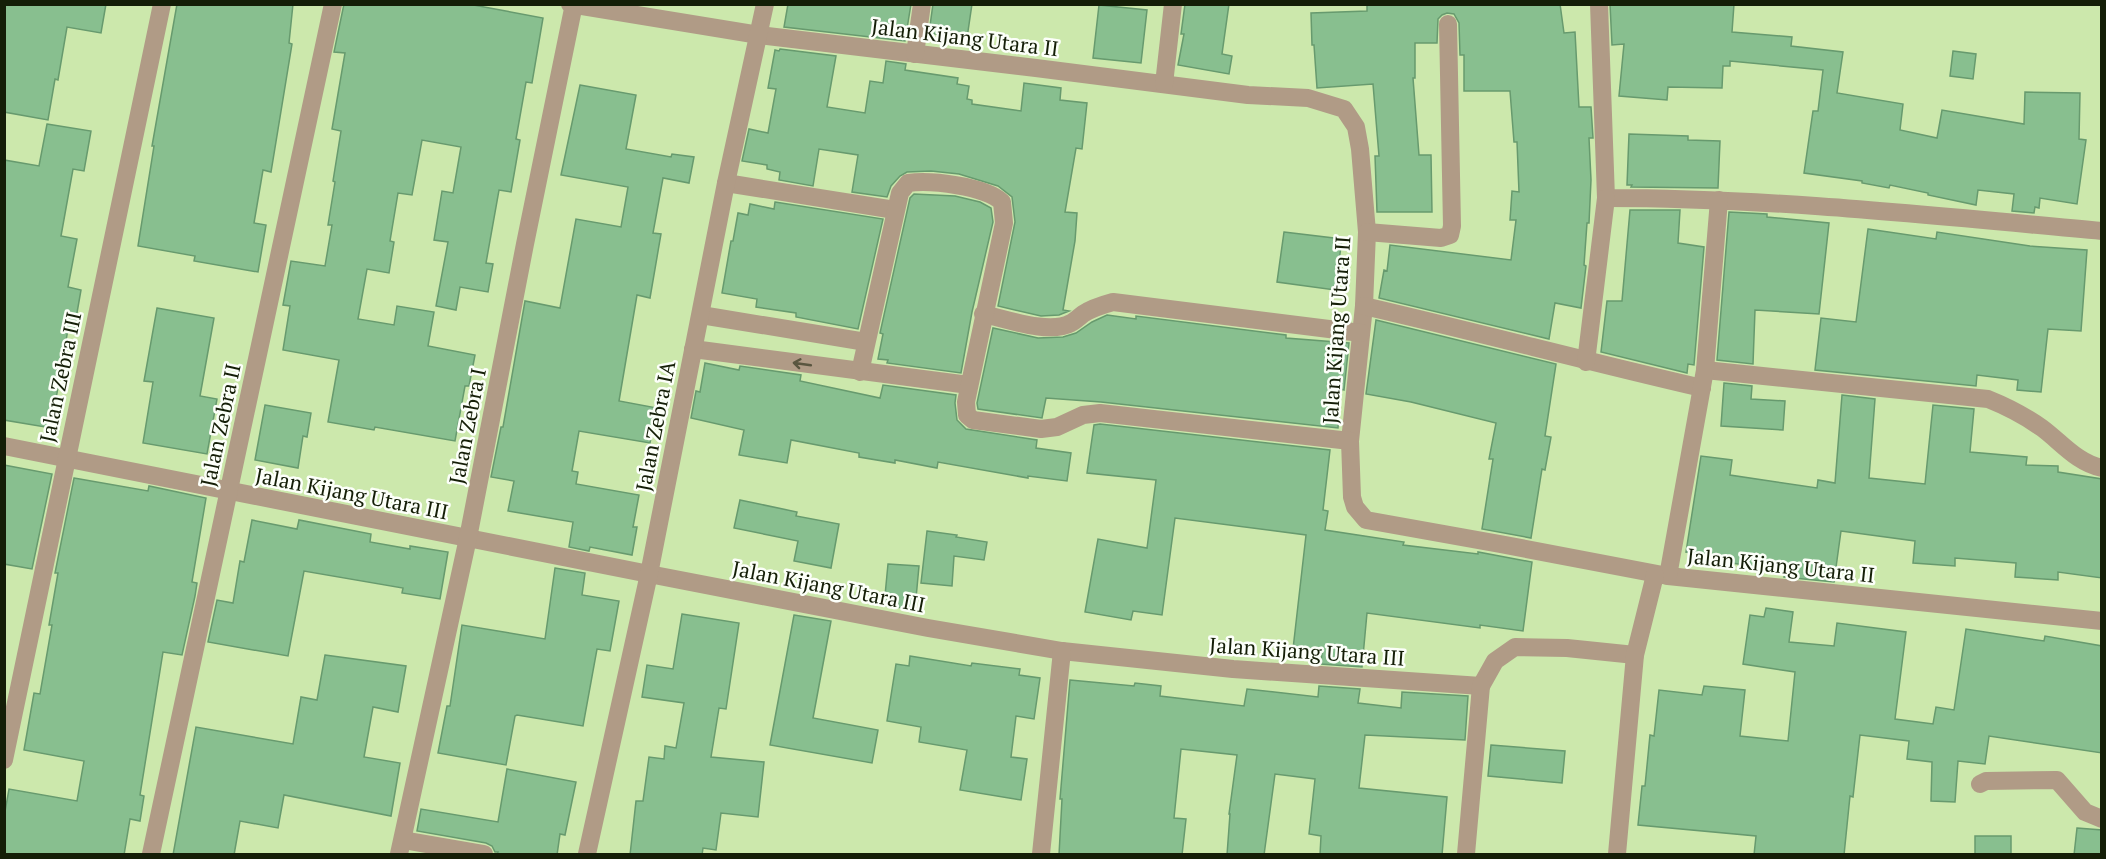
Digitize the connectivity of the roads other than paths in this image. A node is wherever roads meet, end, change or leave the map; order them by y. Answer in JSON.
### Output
{"nodes":[{"id":1,"x":162,"y":4,"type":"edge"},
{"id":2,"x":333,"y":4,"type":"edge"},
{"id":3,"x":765,"y":4,"type":"edge"},
{"id":4,"x":922,"y":4,"type":"edge"},
{"id":5,"x":1173,"y":4,"type":"edge"},
{"id":6,"x":1599,"y":4,"type":"edge"},
{"id":7,"x":573,"y":5,"type":"edge"},
{"id":8,"x":1448,"y":24,"type":"dead end"},
{"id":9,"x":759,"y":35,"type":"junction"},
{"id":10,"x":915,"y":54,"type":"junction"},
{"id":11,"x":1164,"y":84,"type":"junction"},
{"id":12,"x":726,"y":183,"type":"junction"},
{"id":13,"x":1606,"y":198,"type":"junction"},
{"id":14,"x":1719,"y":200,"type":"junction"},
{"id":15,"x":895,"y":210,"type":"junction"},
{"id":16,"x":2102,"y":231,"type":"edge"},
{"id":17,"x":1367,"y":232,"type":"junction"},
{"id":18,"x":1364,"y":306,"type":"junction"},
{"id":19,"x":983,"y":314,"type":"junction"},
{"id":20,"x":700,"y":315,"type":"junction"},
{"id":21,"x":1361,"y":333,"type":"junction"},
{"id":22,"x":866,"y":342,"type":"junction"},
{"id":23,"x":693,"y":349,"type":"junction"},
{"id":24,"x":1586,"y":362,"type":"junction"},
{"id":25,"x":860,"y":372,"type":"junction"},
{"id":26,"x":1704,"y":379,"type":"junction"},
{"id":27,"x":969,"y":385,"type":"junction"},
{"id":28,"x":1350,"y":441,"type":"junction"},
{"id":29,"x":4,"y":446,"type":"edge"},
{"id":30,"x":66,"y":459,"type":"junction"},
{"id":31,"x":2102,"y":468,"type":"edge"},
{"id":32,"x":228,"y":492,"type":"junction"},
{"id":33,"x":468,"y":538,"type":"junction"},
{"id":34,"x":649,"y":574,"type":"junction"},
{"id":35,"x":1662,"y":575,"type":"junction"},
{"id":36,"x":2102,"y":621,"type":"edge"},
{"id":37,"x":1062,"y":651,"type":"junction"},
{"id":38,"x":1635,"y":655,"type":"junction"},
{"id":39,"x":1481,"y":686,"type":"junction"},
{"id":40,"x":4,"y":760,"type":"edge"},
{"id":41,"x":1980,"y":784,"type":"dead end"},
{"id":42,"x":2102,"y":819,"type":"edge"},
{"id":43,"x":401,"y":847,"type":"edge"},
{"id":44,"x":484,"y":854,"type":"edge"},
{"id":45,"x":151,"y":855,"type":"edge"},
{"id":46,"x":587,"y":855,"type":"edge"},
{"id":47,"x":1041,"y":855,"type":"edge"},
{"id":48,"x":1466,"y":855,"type":"edge"},
{"id":49,"x":1617,"y":855,"type":"edge"}],
"edges":[{"from":1,"to":30,"type":"street","name":"Jalan Zebra III"},
{"from":2,"to":32,"type":"street","name":"Jalan Zebra II"},
{"from":3,"to":9,"type":"street","name":"Jalan Zebra IA"},
{"from":4,"to":10,"type":"street"},
{"from":5,"to":11,"type":"street"},
{"from":6,"to":13,"type":"street"},
{"from":7,"to":9,"type":"street","name":"Jalan Kijang Utara II"},
{"from":7,"to":33,"type":"street","name":"Jalan Zebra I"},
{"from":8,"to":17,"type":"street"},
{"from":9,"to":10,"type":"street","name":"Jalan Kijang Utara II"},
{"from":9,"to":12,"type":"street","name":"Jalan Zebra IA"},
{"from":10,"to":11,"type":"street","name":"Jalan Kijang Utara II"},
{"from":11,"to":17,"type":"street","name":"Jalan Kijang Utara II"},
{"from":12,"to":15,"type":"street"},
{"from":12,"to":20,"type":"street","name":"Jalan Zebra IA"},
{"from":13,"to":14,"type":"street"},
{"from":13,"to":24,"type":"street"},
{"from":14,"to":16,"type":"street"},
{"from":14,"to":26,"type":"street"},
{"from":15,"to":19,"type":"street"},
{"from":15,"to":22,"type":"street"},
{"from":17,"to":18,"type":"street","name":"Jalan Kijang Utara II"},
{"from":18,"to":21,"type":"street","name":"Jalan Kijang Utara II"},
{"from":18,"to":24,"type":"street"},
{"from":19,"to":21,"type":"street"},
{"from":19,"to":27,"type":"street"},
{"from":20,"to":22,"type":"street"},
{"from":20,"to":23,"type":"street","name":"Jalan Zebra IA"},
{"from":21,"to":28,"type":"street","name":"Jalan Kijang Utara II"},
{"from":22,"to":25,"type":"street"},
{"from":25,"to":23,"type":"street","one_way":true},
{"from":23,"to":34,"type":"street","name":"Jalan Zebra IA"},
{"from":24,"to":26,"type":"street"},
{"from":25,"to":27,"type":"street"},
{"from":26,"to":31,"type":"street"},
{"from":26,"to":35,"type":"street"},
{"from":27,"to":28,"type":"street"},
{"from":28,"to":35,"type":"street","name":"Jalan Kijang Utara II"},
{"from":29,"to":30,"type":"street","name":"Jalan Kijang Utara III"},
{"from":30,"to":32,"type":"street","name":"Jalan Kijang Utara III"},
{"from":30,"to":40,"type":"street","name":"Jalan Zebra III"},
{"from":32,"to":33,"type":"street","name":"Jalan Kijang Utara III"},
{"from":32,"to":45,"type":"street","name":"Jalan Zebra II"},
{"from":33,"to":34,"type":"street","name":"Jalan Kijang Utara III"},
{"from":33,"to":43,"type":"street","name":"Jalan Zebra I"},
{"from":34,"to":37,"type":"street","name":"Jalan Kijang Utara III"},
{"from":34,"to":46,"type":"street","name":"Jalan Zebra IA"},
{"from":35,"to":36,"type":"street","name":"Jalan Kijang Utara II"},
{"from":35,"to":38,"type":"street"},
{"from":37,"to":39,"type":"street","name":"Jalan Kijang Utara III"},
{"from":37,"to":47,"type":"street"},
{"from":38,"to":39,"type":"street"},
{"from":38,"to":49,"type":"street"},
{"from":39,"to":48,"type":"street"},
{"from":41,"to":42,"type":"street"},
{"from":43,"to":44,"type":"street"}]}
